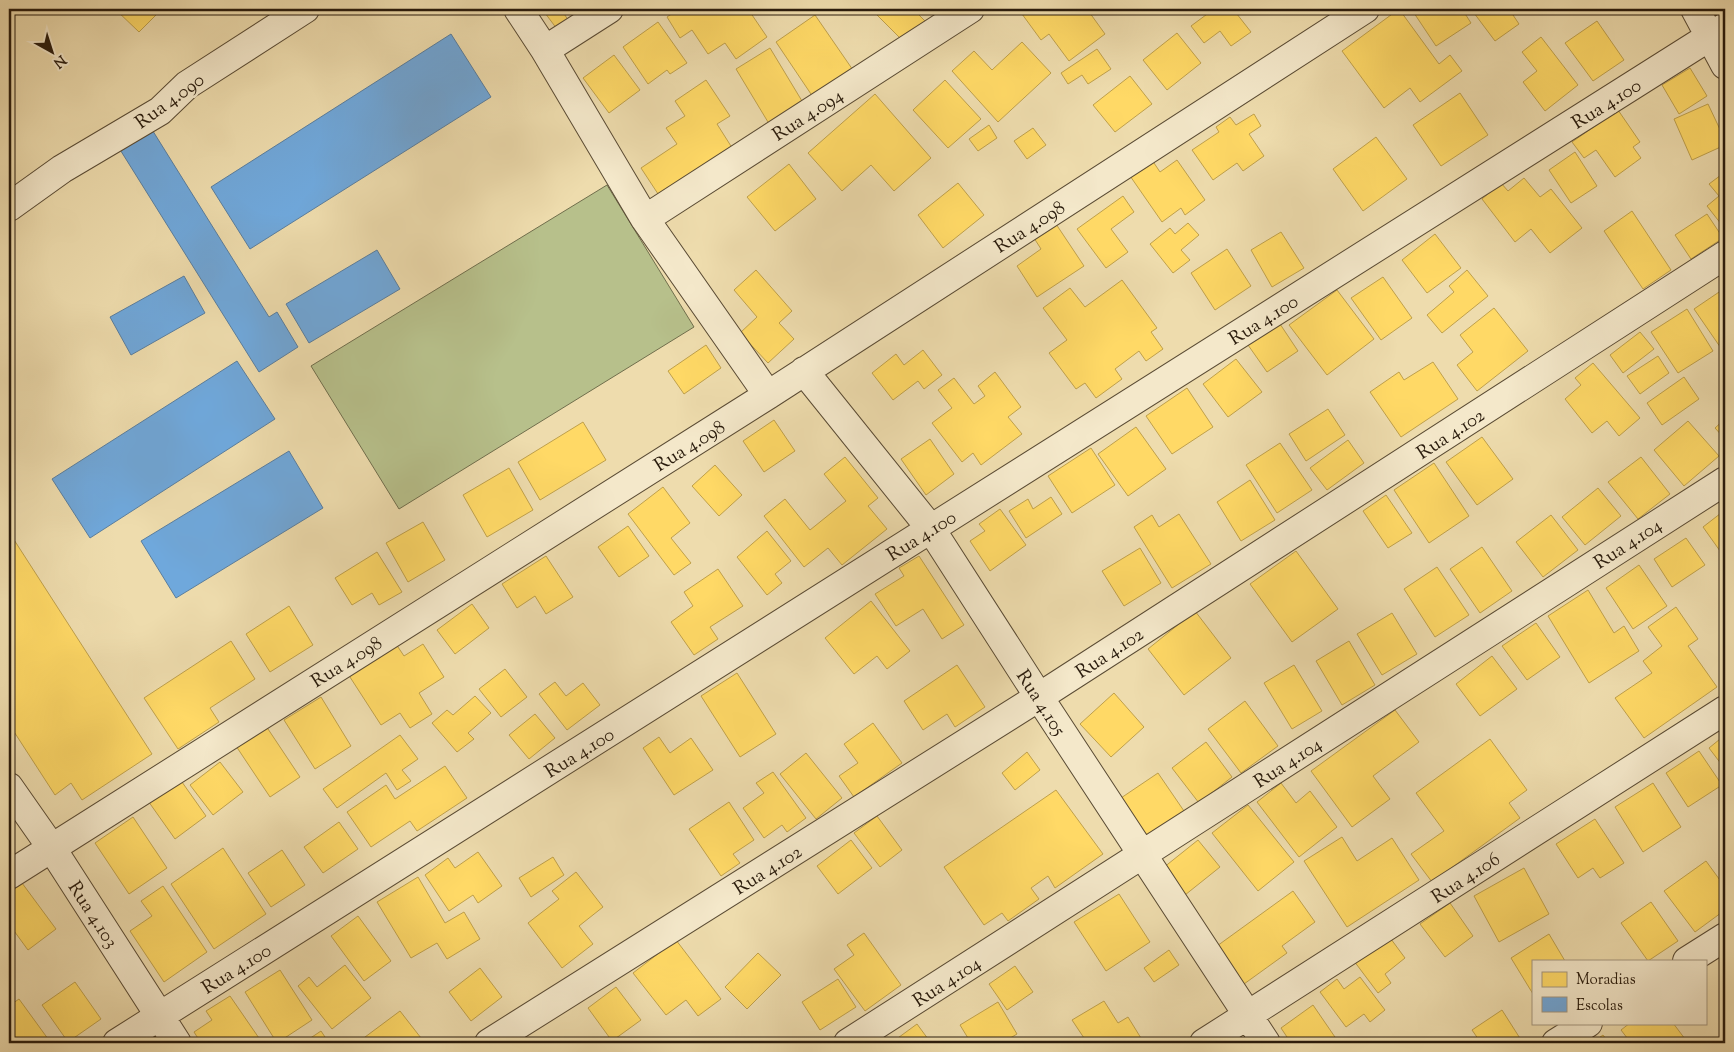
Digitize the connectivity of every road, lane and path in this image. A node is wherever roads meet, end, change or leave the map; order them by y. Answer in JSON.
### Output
{"nodes":[{"id":1,"x":305,"y":9,"type":"edge"},
{"id":2,"x":518,"y":9,"type":"edge"},
{"id":3,"x":609,"y":9,"type":"edge"},
{"id":4,"x":970,"y":9,"type":"edge"},
{"id":5,"x":1365,"y":9,"type":"edge"},
{"id":6,"x":1695,"y":9,"type":"edge"},
{"id":7,"x":1717,"y":32,"type":"edge"},
{"id":8,"x":545,"y":50,"type":"junction"},
{"id":9,"x":1725,"y":65,"type":"edge"},
{"id":10,"x":9,"y":207,"type":"edge"},
{"id":11,"x":645,"y":219,"type":"junction"},
{"id":12,"x":1725,"y":255,"type":"edge"},
{"id":13,"x":804,"y":371,"type":"junction"},
{"id":14,"x":768,"y":395,"type":"junction"},
{"id":15,"x":1725,"y":480,"type":"edge"},
{"id":16,"x":931,"y":529,"type":"junction"},
{"id":17,"x":1038,"y":698,"type":"junction"},
{"id":18,"x":1725,"y":710,"type":"edge"},
{"id":19,"x":9,"y":787,"type":"edge"},
{"id":20,"x":50,"y":847,"type":"junction"},
{"id":21,"x":1142,"y":855,"type":"junction"},
{"id":22,"x":9,"y":875,"type":"edge"},
{"id":23,"x":1725,"y":937,"type":"edge"},
{"id":24,"x":1689,"y":960,"type":"edge"},
{"id":25,"x":160,"y":1015,"type":"junction"},
{"id":26,"x":1248,"y":1015,"type":"junction"},
{"id":27,"x":1586,"y":1024,"type":"edge"},
{"id":28,"x":117,"y":1043,"type":"edge"},
{"id":29,"x":177,"y":1043,"type":"edge"},
{"id":30,"x":489,"y":1043,"type":"edge"},
{"id":31,"x":848,"y":1043,"type":"edge"},
{"id":32,"x":1204,"y":1043,"type":"edge"},
{"id":33,"x":1266,"y":1043,"type":"edge"},
{"id":34,"x":1556,"y":1043,"type":"edge"}],
"edges":[{"from":1,"to":10,"type":"street","name":"Rua 4.090"},
{"from":2,"to":8,"type":"street"},
{"from":3,"to":8,"type":"street"},
{"from":4,"to":11,"type":"street","name":"Rua 4.094"},
{"from":5,"to":13,"type":"street","name":"Rua 4.098"},
{"from":6,"to":7,"type":"street"},
{"from":7,"to":9,"type":"street"},
{"from":7,"to":16,"type":"street","name":"Rua 4.100"},
{"from":8,"to":11,"type":"street"},
{"from":11,"to":14,"type":"street"},
{"from":12,"to":17,"type":"street","name":"Rua 4.102"},
{"from":13,"to":14,"type":"street","name":"Rua 4.098"},
{"from":13,"to":16,"type":"street","name":"Rua 4.105"},
{"from":14,"to":20,"type":"street","name":"Rua 4.098"},
{"from":15,"to":21,"type":"street","name":"Rua 4.104"},
{"from":16,"to":17,"type":"street","name":"Rua 4.105"},
{"from":16,"to":25,"type":"street","name":"Rua 4.100"},
{"from":17,"to":21,"type":"street","name":"Rua 4.105"},
{"from":17,"to":30,"type":"street","name":"Rua 4.102"},
{"from":18,"to":26,"type":"street","name":"Rua 4.106"},
{"from":19,"to":20,"type":"street","name":"Rua 4.103"},
{"from":20,"to":22,"type":"street","name":"Rua 4.098"},
{"from":20,"to":25,"type":"street","name":"Rua 4.103"},
{"from":21,"to":26,"type":"street","name":"Rua 4.105"},
{"from":21,"to":31,"type":"street","name":"Rua 4.104"},
{"from":23,"to":24,"type":"street"},
{"from":25,"to":28,"type":"street","name":"Rua 4.100"},
{"from":25,"to":29,"type":"street","name":"Rua 4.103"},
{"from":26,"to":32,"type":"street","name":"Rua 4.106"},
{"from":26,"to":33,"type":"street","name":"Rua 4.105"},
{"from":27,"to":34,"type":"street"}]}
